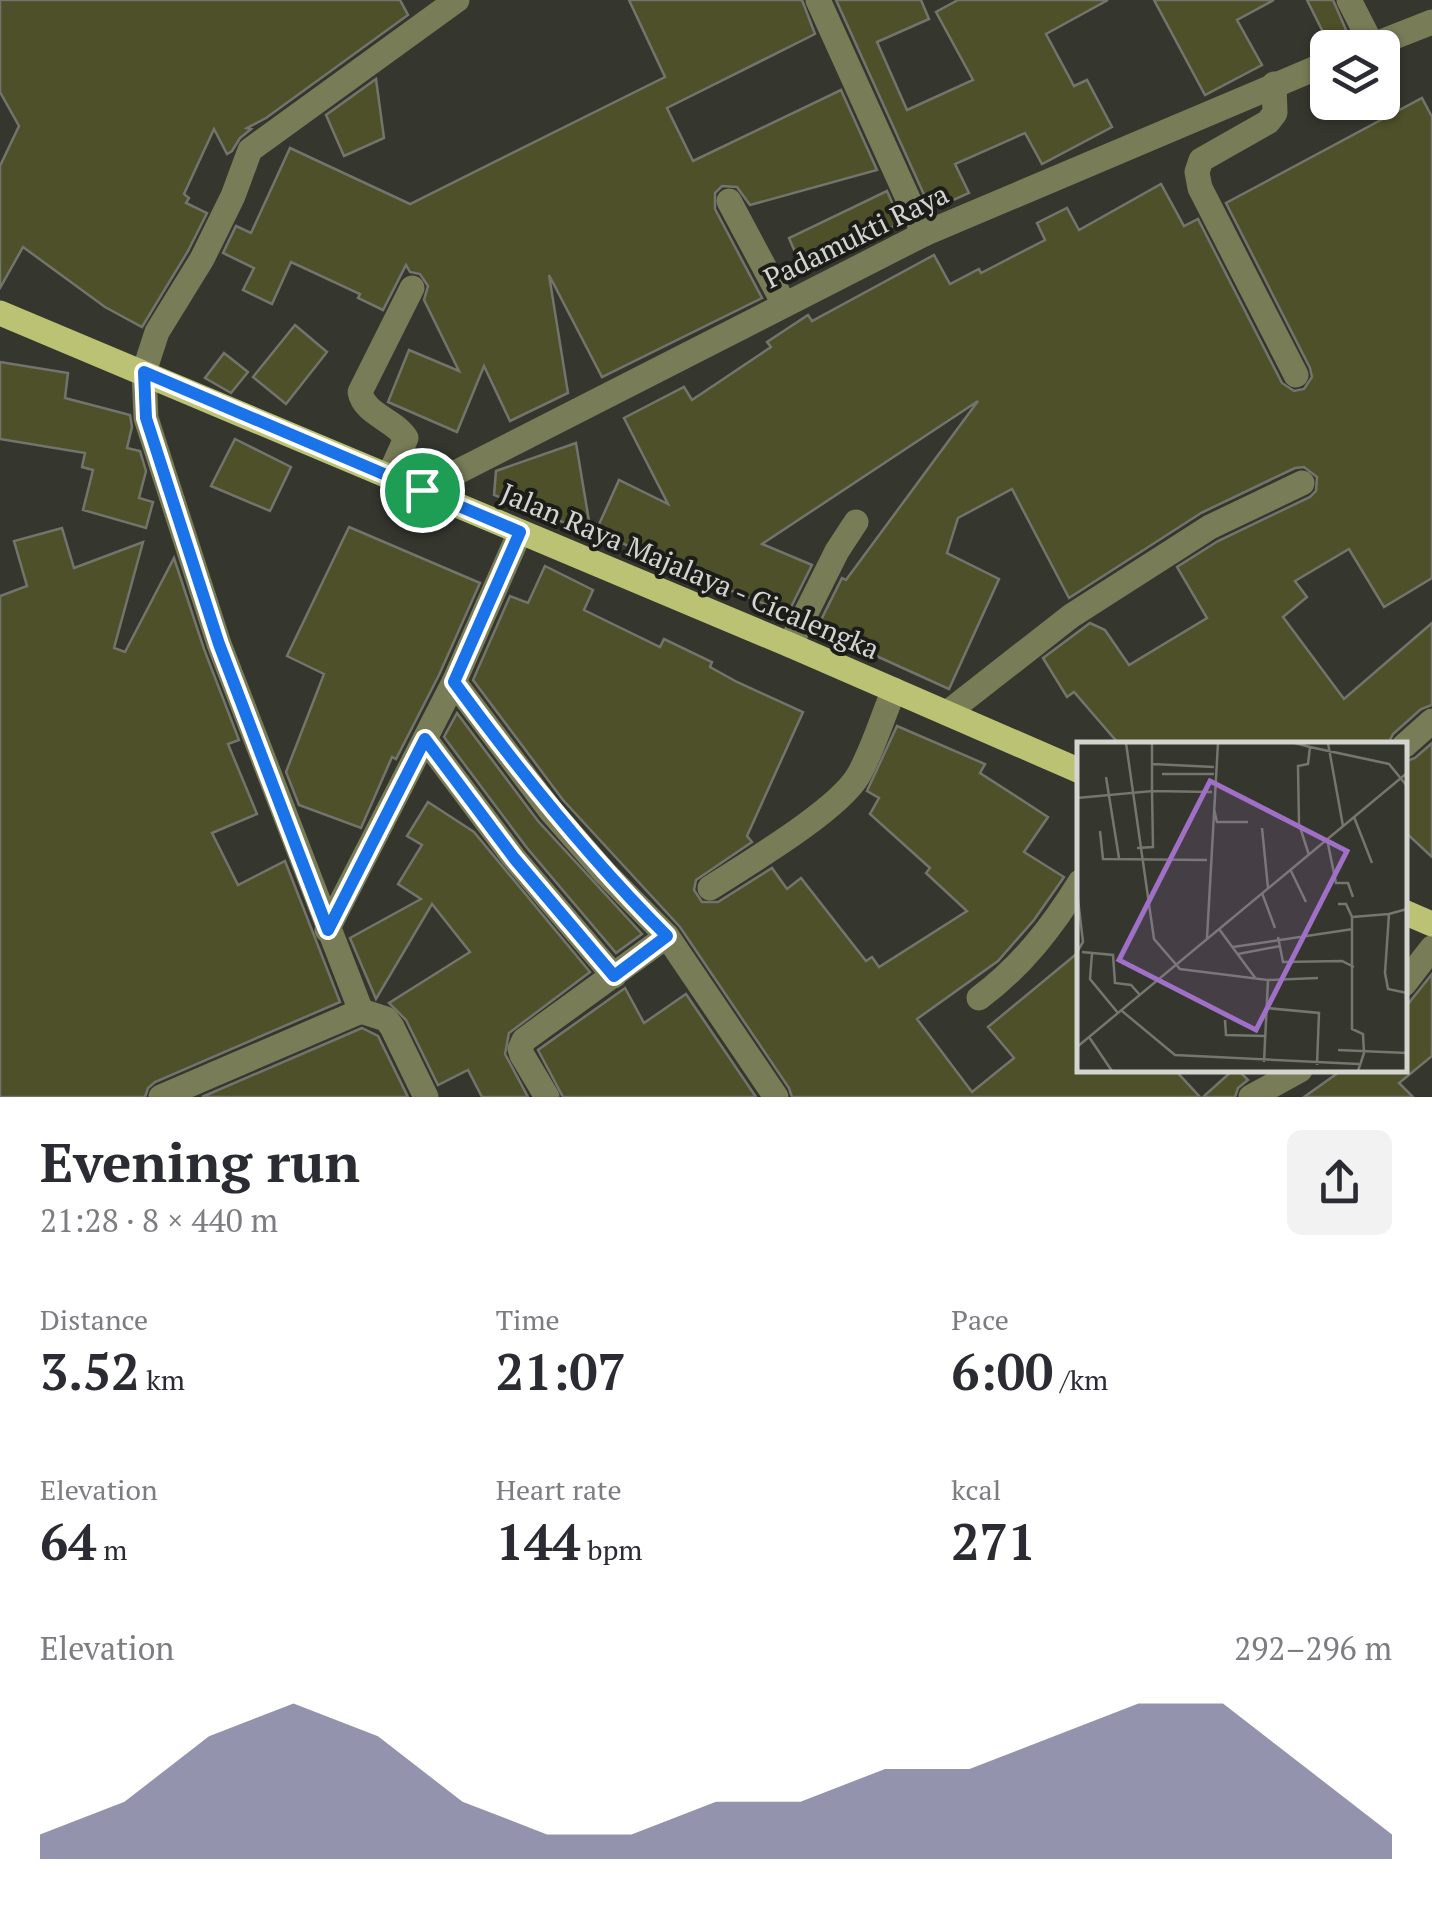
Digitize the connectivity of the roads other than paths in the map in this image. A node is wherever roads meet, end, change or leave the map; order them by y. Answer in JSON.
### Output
{"nodes":[{"id":1,"x":457,"y":0,"type":"edge"},
{"id":2,"x":818,"y":0,"type":"edge"},
{"id":3,"x":1350,"y":0,"type":"edge"},
{"id":4,"x":1432,"y":22,"type":"edge"},
{"id":5,"x":1362,"y":30,"type":"edge"},
{"id":6,"x":1400,"y":34,"type":"edge"},
{"id":7,"x":1310,"y":70,"type":"edge"},
{"id":8,"x":1274,"y":84,"type":"junction"},
{"id":9,"x":730,"y":201,"type":"dead end"},
{"id":10,"x":924,"y":234,"type":"junction"},
{"id":11,"x":412,"y":288,"type":"dead end"},
{"id":12,"x":784,"y":304,"type":"junction"},
{"id":13,"x":0,"y":313,"type":"edge"},
{"id":14,"x":144,"y":372,"type":"junction"},
{"id":15,"x":1296,"y":375,"type":"dead end"},
{"id":16,"x":388,"y":476,"type":"junction"},
{"id":17,"x":1302,"y":482,"type":"dead end"},
{"id":18,"x":422,"y":490,"type":"junction"},
{"id":19,"x":856,"y":522,"type":"dead end"},
{"id":20,"x":520,"y":532,"type":"junction"},
{"id":21,"x":790,"y":645,"type":"junction"},
{"id":22,"x":454,"y":682,"type":"junction"},
{"id":23,"x":894,"y":690,"type":"junction"},
{"id":24,"x":947,"y":714,"type":"junction"},
{"id":25,"x":1432,"y":721,"type":"edge"},
{"id":26,"x":425,"y":739,"type":"junction"},
{"id":27,"x":1407,"y":743,"type":"edge"},
{"id":28,"x":1077,"y":770,"type":"edge"},
{"id":29,"x":1077,"y":886,"type":"edge"},
{"id":30,"x":710,"y":888,"type":"dead end"},
{"id":31,"x":1407,"y":913,"type":"edge"},
{"id":32,"x":1432,"y":924,"type":"edge"},
{"id":33,"x":328,"y":930,"type":"junction"},
{"id":34,"x":667,"y":936,"type":"junction"},
{"id":35,"x":1432,"y":948,"type":"edge"},
{"id":36,"x":614,"y":976,"type":"junction"},
{"id":37,"x":1407,"y":980,"type":"edge"},
{"id":38,"x":979,"y":998,"type":"dead end"},
{"id":39,"x":361,"y":1011,"type":"junction"},
{"id":40,"x":1296,"y":1072,"type":"edge"},
{"id":41,"x":174,"y":1094,"type":"edge"},
{"id":42,"x":426,"y":1097,"type":"edge"},
{"id":43,"x":546,"y":1097,"type":"edge"},
{"id":44,"x":776,"y":1097,"type":"edge"},
{"id":45,"x":1251,"y":1097,"type":"edge"}],
"edges":[{"from":1,"to":14,"type":"street"},
{"from":2,"to":10,"type":"street"},
{"from":3,"to":5,"type":"street"},
{"from":4,"to":6,"type":"street"},
{"from":7,"to":8,"type":"street","name":"Padamukti Raya"},
{"from":8,"to":10,"type":"street","name":"Padamukti Raya"},
{"from":8,"to":15,"type":"street"},
{"from":9,"to":12,"type":"street"},
{"from":10,"to":12,"type":"street","name":"Padamukti Raya"},
{"from":11,"to":16,"type":"street"},
{"from":12,"to":18,"type":"street","name":"Padamukti Raya"},
{"from":13,"to":14,"type":"main road","name":"Jalan Raya Majalaya - Cicalengka"},
{"from":14,"to":16,"type":"main road","name":"Jalan Raya Majalaya - Cicalengka"},
{"from":14,"to":33,"type":"street"},
{"from":16,"to":18,"type":"main road","name":"Jalan Raya Majalaya - Cicalengka"},
{"from":17,"to":24,"type":"street"},
{"from":18,"to":20,"type":"main road","name":"Jalan Raya Majalaya - Cicalengka"},
{"from":19,"to":21,"type":"street"},
{"from":20,"to":21,"type":"main road","name":"Jalan Raya Majalaya - Cicalengka"},
{"from":20,"to":22,"type":"street"},
{"from":21,"to":23,"type":"main road","name":"Jalan Raya Majalaya - Cicalengka"},
{"from":22,"to":26,"type":"street"},
{"from":22,"to":34,"type":"street"},
{"from":23,"to":24,"type":"main road","name":"Jalan Raya Majalaya - Cicalengka"},
{"from":23,"to":30,"type":"street"},
{"from":24,"to":28,"type":"main road","name":"Jalan Raya Majalaya - Cicalengka"},
{"from":25,"to":27,"type":"street"},
{"from":26,"to":33,"type":"street"},
{"from":26,"to":36,"type":"street"},
{"from":29,"to":38,"type":"street"},
{"from":31,"to":32,"type":"main road"},
{"from":33,"to":39,"type":"street"},
{"from":34,"to":36,"type":"street"},
{"from":34,"to":44,"type":"street"},
{"from":35,"to":37,"type":"street"},
{"from":36,"to":43,"type":"street"},
{"from":39,"to":41,"type":"street"},
{"from":39,"to":42,"type":"street"},
{"from":40,"to":45,"type":"street"}]}
